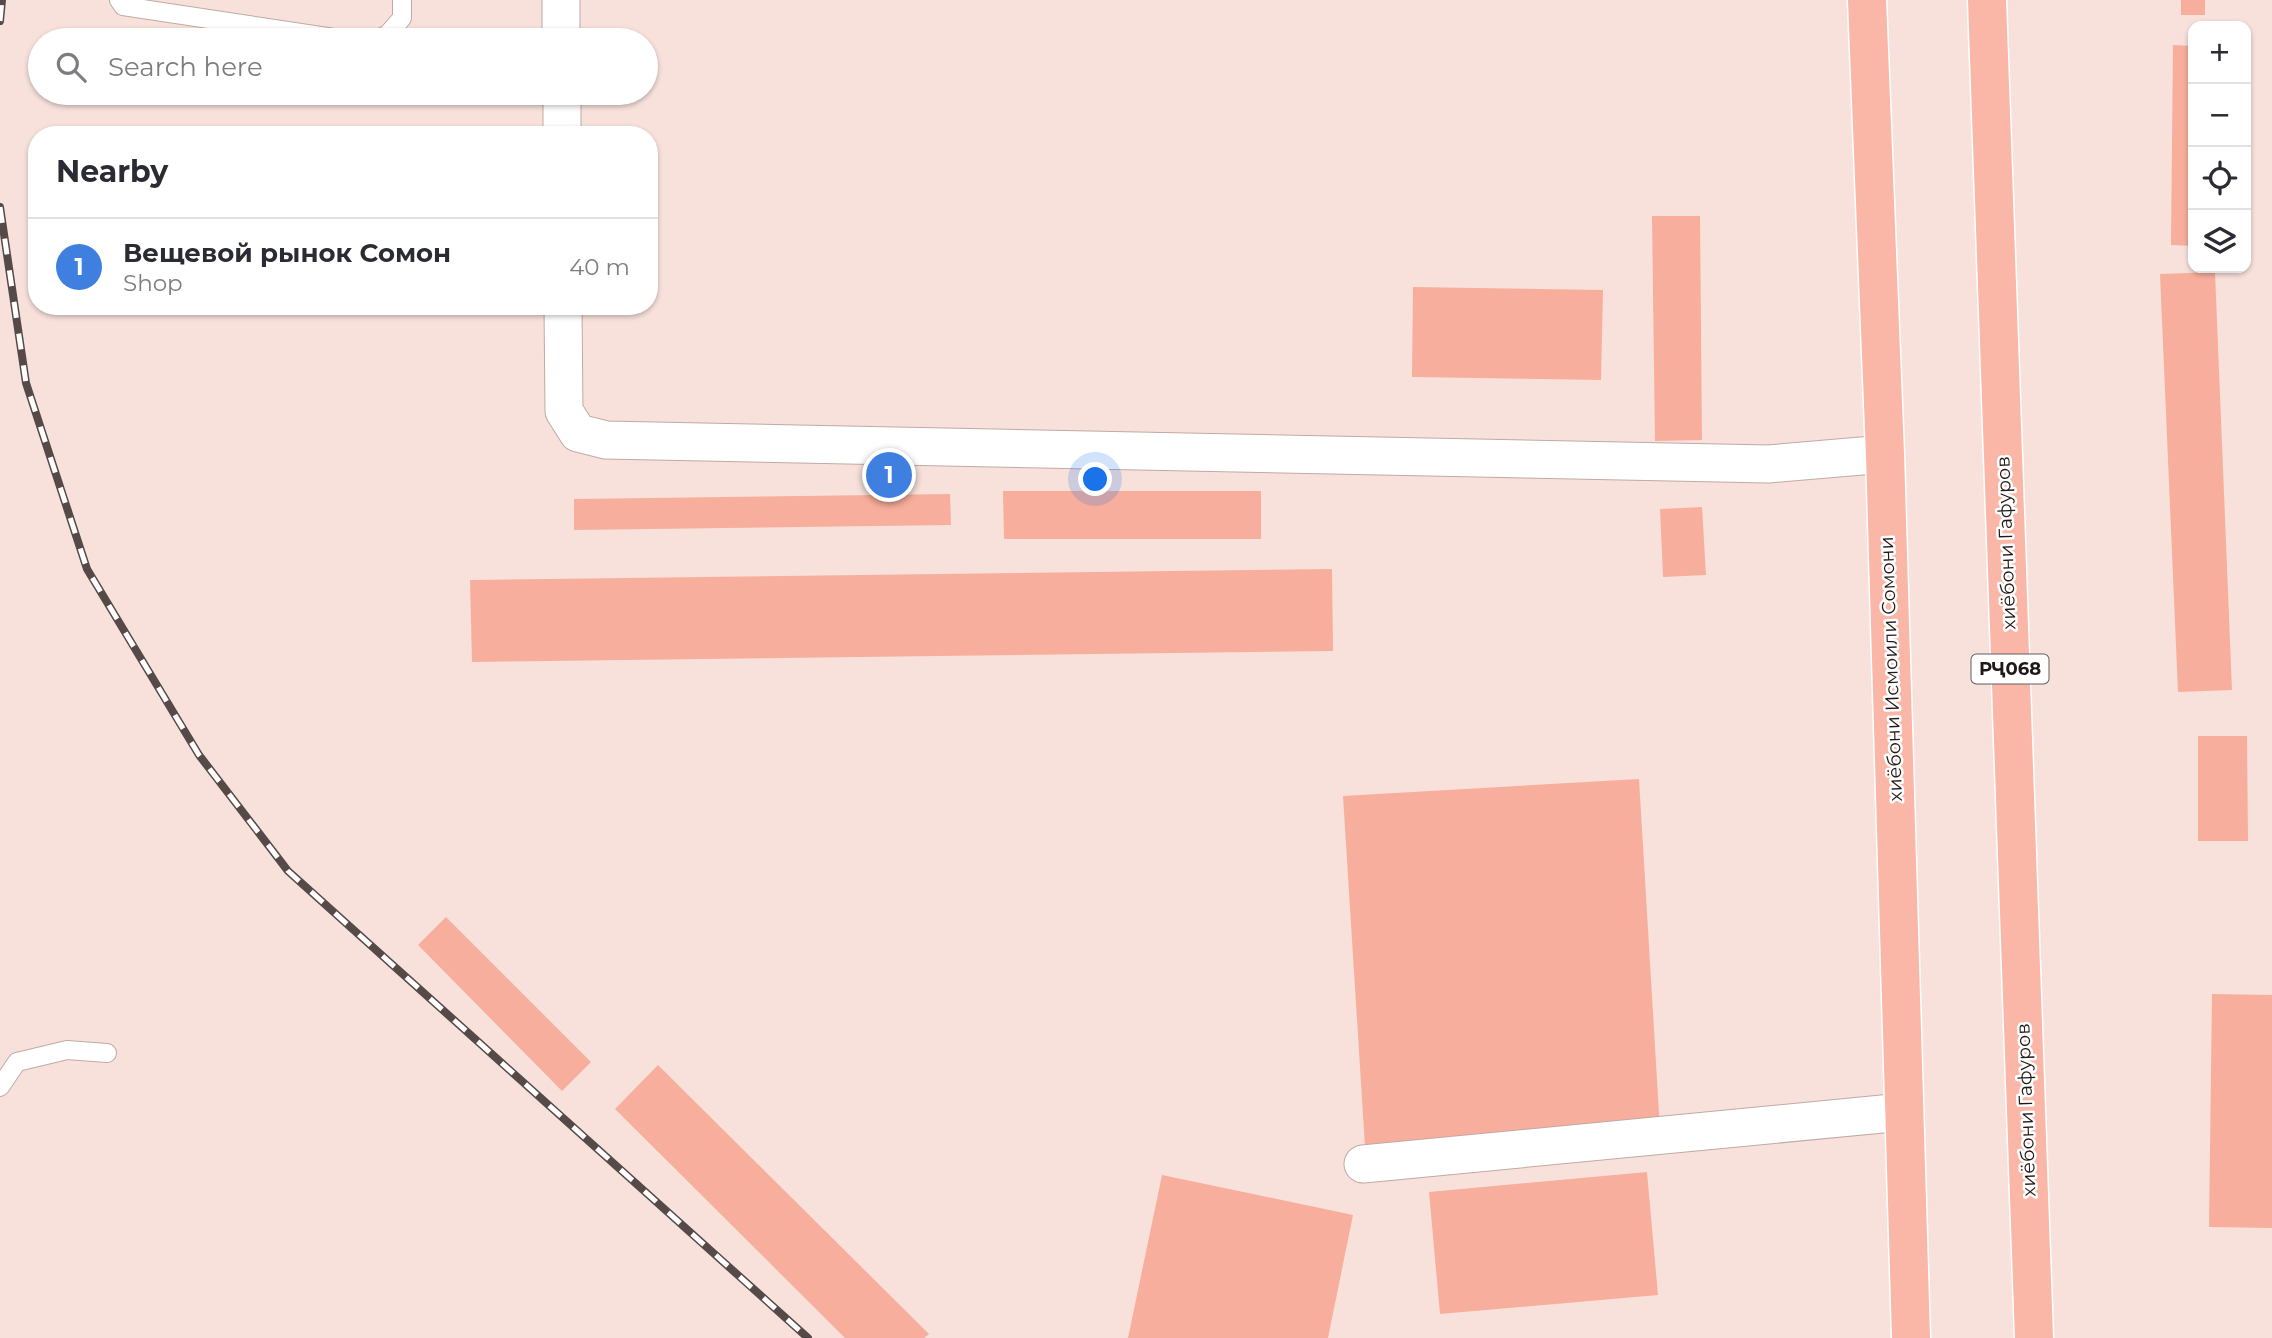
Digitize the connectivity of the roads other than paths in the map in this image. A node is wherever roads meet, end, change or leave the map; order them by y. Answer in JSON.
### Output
{"nodes":[{"id":1,"x":119,"y":0,"type":"edge"},
{"id":2,"x":402,"y":0,"type":"edge"},
{"id":3,"x":561,"y":0,"type":"edge"},
{"id":4,"x":1867,"y":0,"type":"edge"},
{"id":5,"x":1987,"y":0,"type":"edge"},
{"id":6,"x":269,"y":28,"type":"edge"},
{"id":7,"x":393,"y":28,"type":"edge"},
{"id":8,"x":561,"y":28,"type":"edge"},
{"id":9,"x":562,"y":105,"type":"edge"},
{"id":10,"x":562,"y":126,"type":"edge"},
{"id":11,"x":563,"y":315,"type":"edge"},
{"id":12,"x":1885,"y":454,"type":"junction"},
{"id":13,"x":107,"y":1053,"type":"dead end"},
{"id":14,"x":0,"y":1087,"type":"edge"},
{"id":15,"x":1903,"y":1112,"type":"junction"},
{"id":16,"x":1363,"y":1164,"type":"dead end"},
{"id":17,"x":1911,"y":1338,"type":"edge"},
{"id":18,"x":2034,"y":1338,"type":"edge"}],
"edges":[{"from":1,"to":6,"type":"lane"},
{"from":2,"to":7,"type":"lane"},
{"from":3,"to":8,"type":"street"},
{"from":4,"to":12,"type":"highway","name":"хиёбони Исмоили Сомони"},
{"from":5,"to":18,"type":"highway","name":"хиёбони Гафуров","number":"РҶ068"},
{"from":9,"to":10,"type":"street"},
{"from":11,"to":12,"type":"street"},
{"from":12,"to":15,"type":"highway","name":"хиёбони Исмоили Сомони"},
{"from":13,"to":14,"type":"lane"},
{"from":15,"to":16,"type":"street"},
{"from":15,"to":17,"type":"highway","name":"хиёбони Исмоили Сомони"}]}
